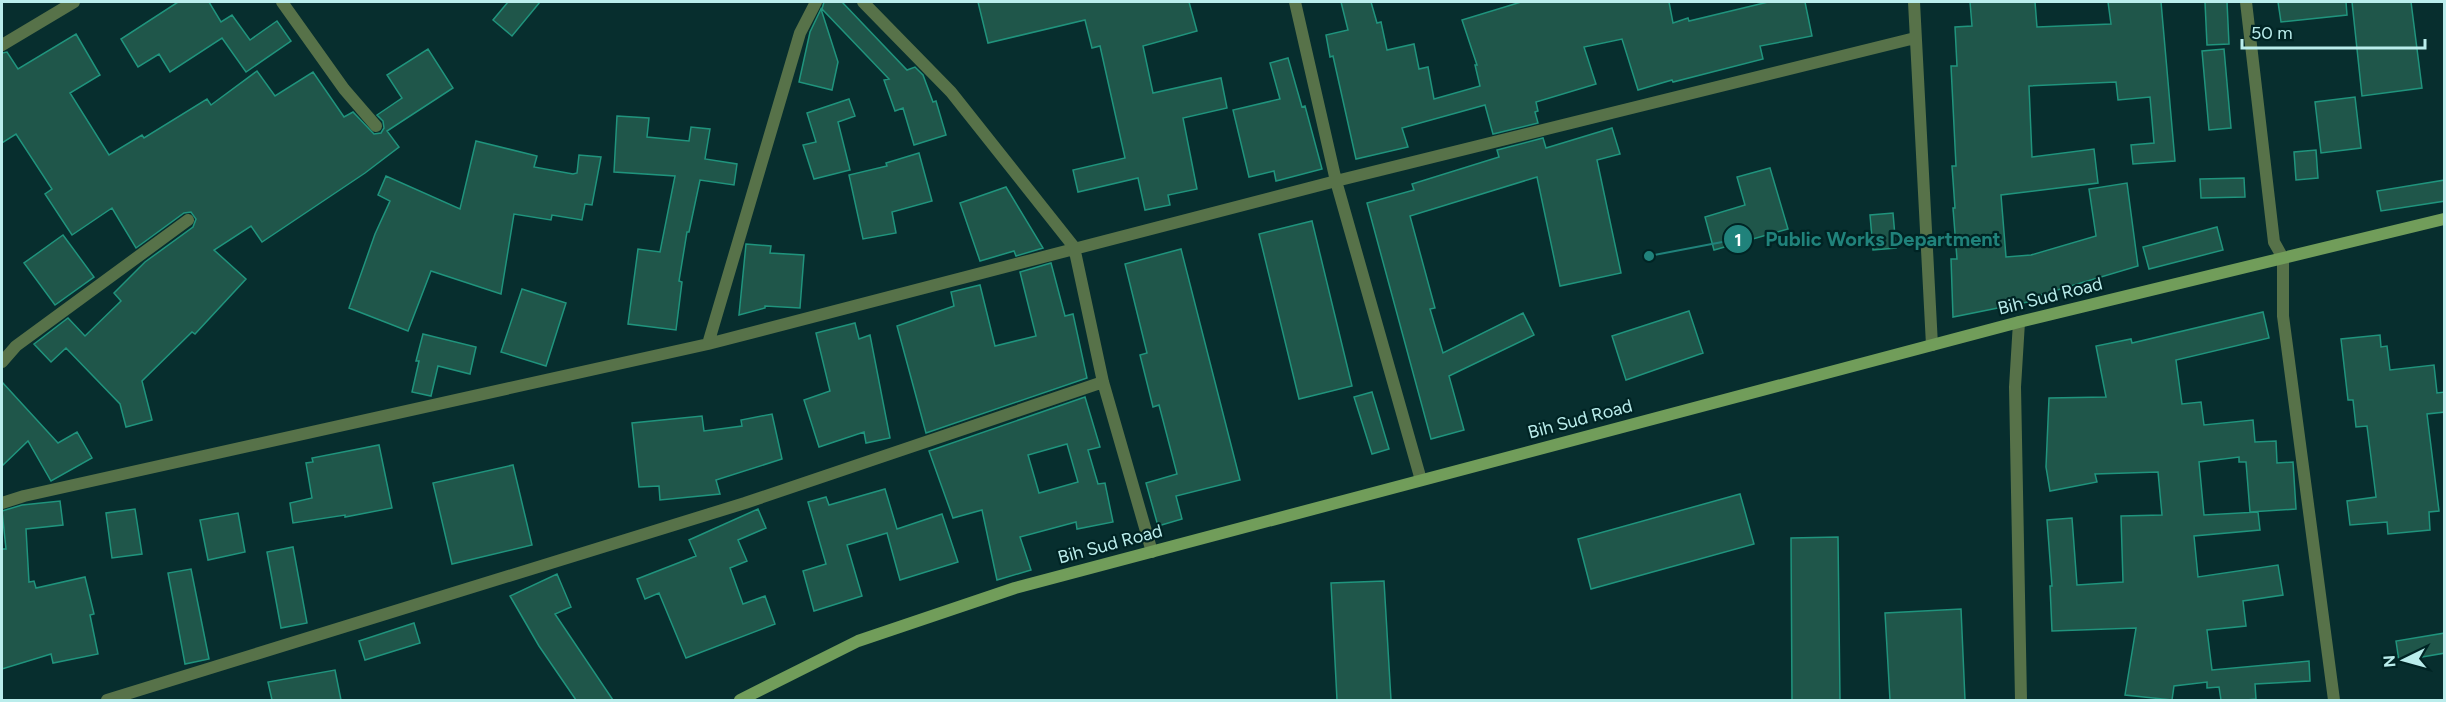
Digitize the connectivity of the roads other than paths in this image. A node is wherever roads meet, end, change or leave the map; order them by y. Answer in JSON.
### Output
{"nodes":[{"id":1,"x":74,"y":2,"type":"edge"},
{"id":2,"x":282,"y":2,"type":"edge"},
{"id":3,"x":816,"y":2,"type":"edge"},
{"id":4,"x":863,"y":2,"type":"edge"},
{"id":5,"x":1295,"y":2,"type":"edge"},
{"id":6,"x":1914,"y":2,"type":"edge"},
{"id":7,"x":2246,"y":2,"type":"edge"},
{"id":8,"x":1915,"y":38,"type":"junction"},
{"id":9,"x":2,"y":45,"type":"edge"},
{"id":10,"x":376,"y":126,"type":"dead end"},
{"id":11,"x":1336,"y":181,"type":"junction"},
{"id":12,"x":2445,"y":219,"type":"edge"},
{"id":13,"x":188,"y":220,"type":"dead end"},
{"id":14,"x":1074,"y":247,"type":"junction"},
{"id":15,"x":2283,"y":258,"type":"junction"},
{"id":16,"x":2019,"y":322,"type":"junction"},
{"id":17,"x":708,"y":344,"type":"junction"},
{"id":18,"x":1932,"y":345,"type":"junction"},
{"id":19,"x":2,"y":362,"type":"edge"},
{"id":20,"x":1103,"y":382,"type":"junction"},
{"id":21,"x":1421,"y":480,"type":"junction"},
{"id":22,"x":2,"y":502,"type":"edge"},
{"id":23,"x":1152,"y":552,"type":"junction"},
{"id":24,"x":107,"y":700,"type":"edge"},
{"id":25,"x":740,"y":700,"type":"edge"},
{"id":26,"x":2022,"y":700,"type":"edge"},
{"id":27,"x":2334,"y":700,"type":"edge"}],
"edges":[{"from":1,"to":9,"type":"street"},
{"from":2,"to":10,"type":"street"},
{"from":3,"to":17,"type":"street"},
{"from":4,"to":14,"type":"street"},
{"from":5,"to":11,"type":"street"},
{"from":6,"to":8,"type":"street"},
{"from":7,"to":15,"type":"street"},
{"from":8,"to":11,"type":"street"},
{"from":8,"to":18,"type":"street"},
{"from":11,"to":14,"type":"street"},
{"from":11,"to":21,"type":"street"},
{"from":12,"to":15,"type":"main road","name":"Bih Sud Road"},
{"from":13,"to":19,"type":"street"},
{"from":14,"to":17,"type":"street"},
{"from":14,"to":20,"type":"street"},
{"from":15,"to":16,"type":"main road","name":"Bih Sud Road"},
{"from":15,"to":27,"type":"street"},
{"from":16,"to":18,"type":"main road","name":"Bih Sud Road"},
{"from":16,"to":26,"type":"street"},
{"from":17,"to":22,"type":"street"},
{"from":18,"to":21,"type":"main road","name":"Bih Sud Road"},
{"from":20,"to":23,"type":"street"},
{"from":20,"to":24,"type":"street"},
{"from":21,"to":23,"type":"main road","name":"Bih Sud Road"},
{"from":23,"to":25,"type":"main road","name":"Bih Sud Road"}]}
